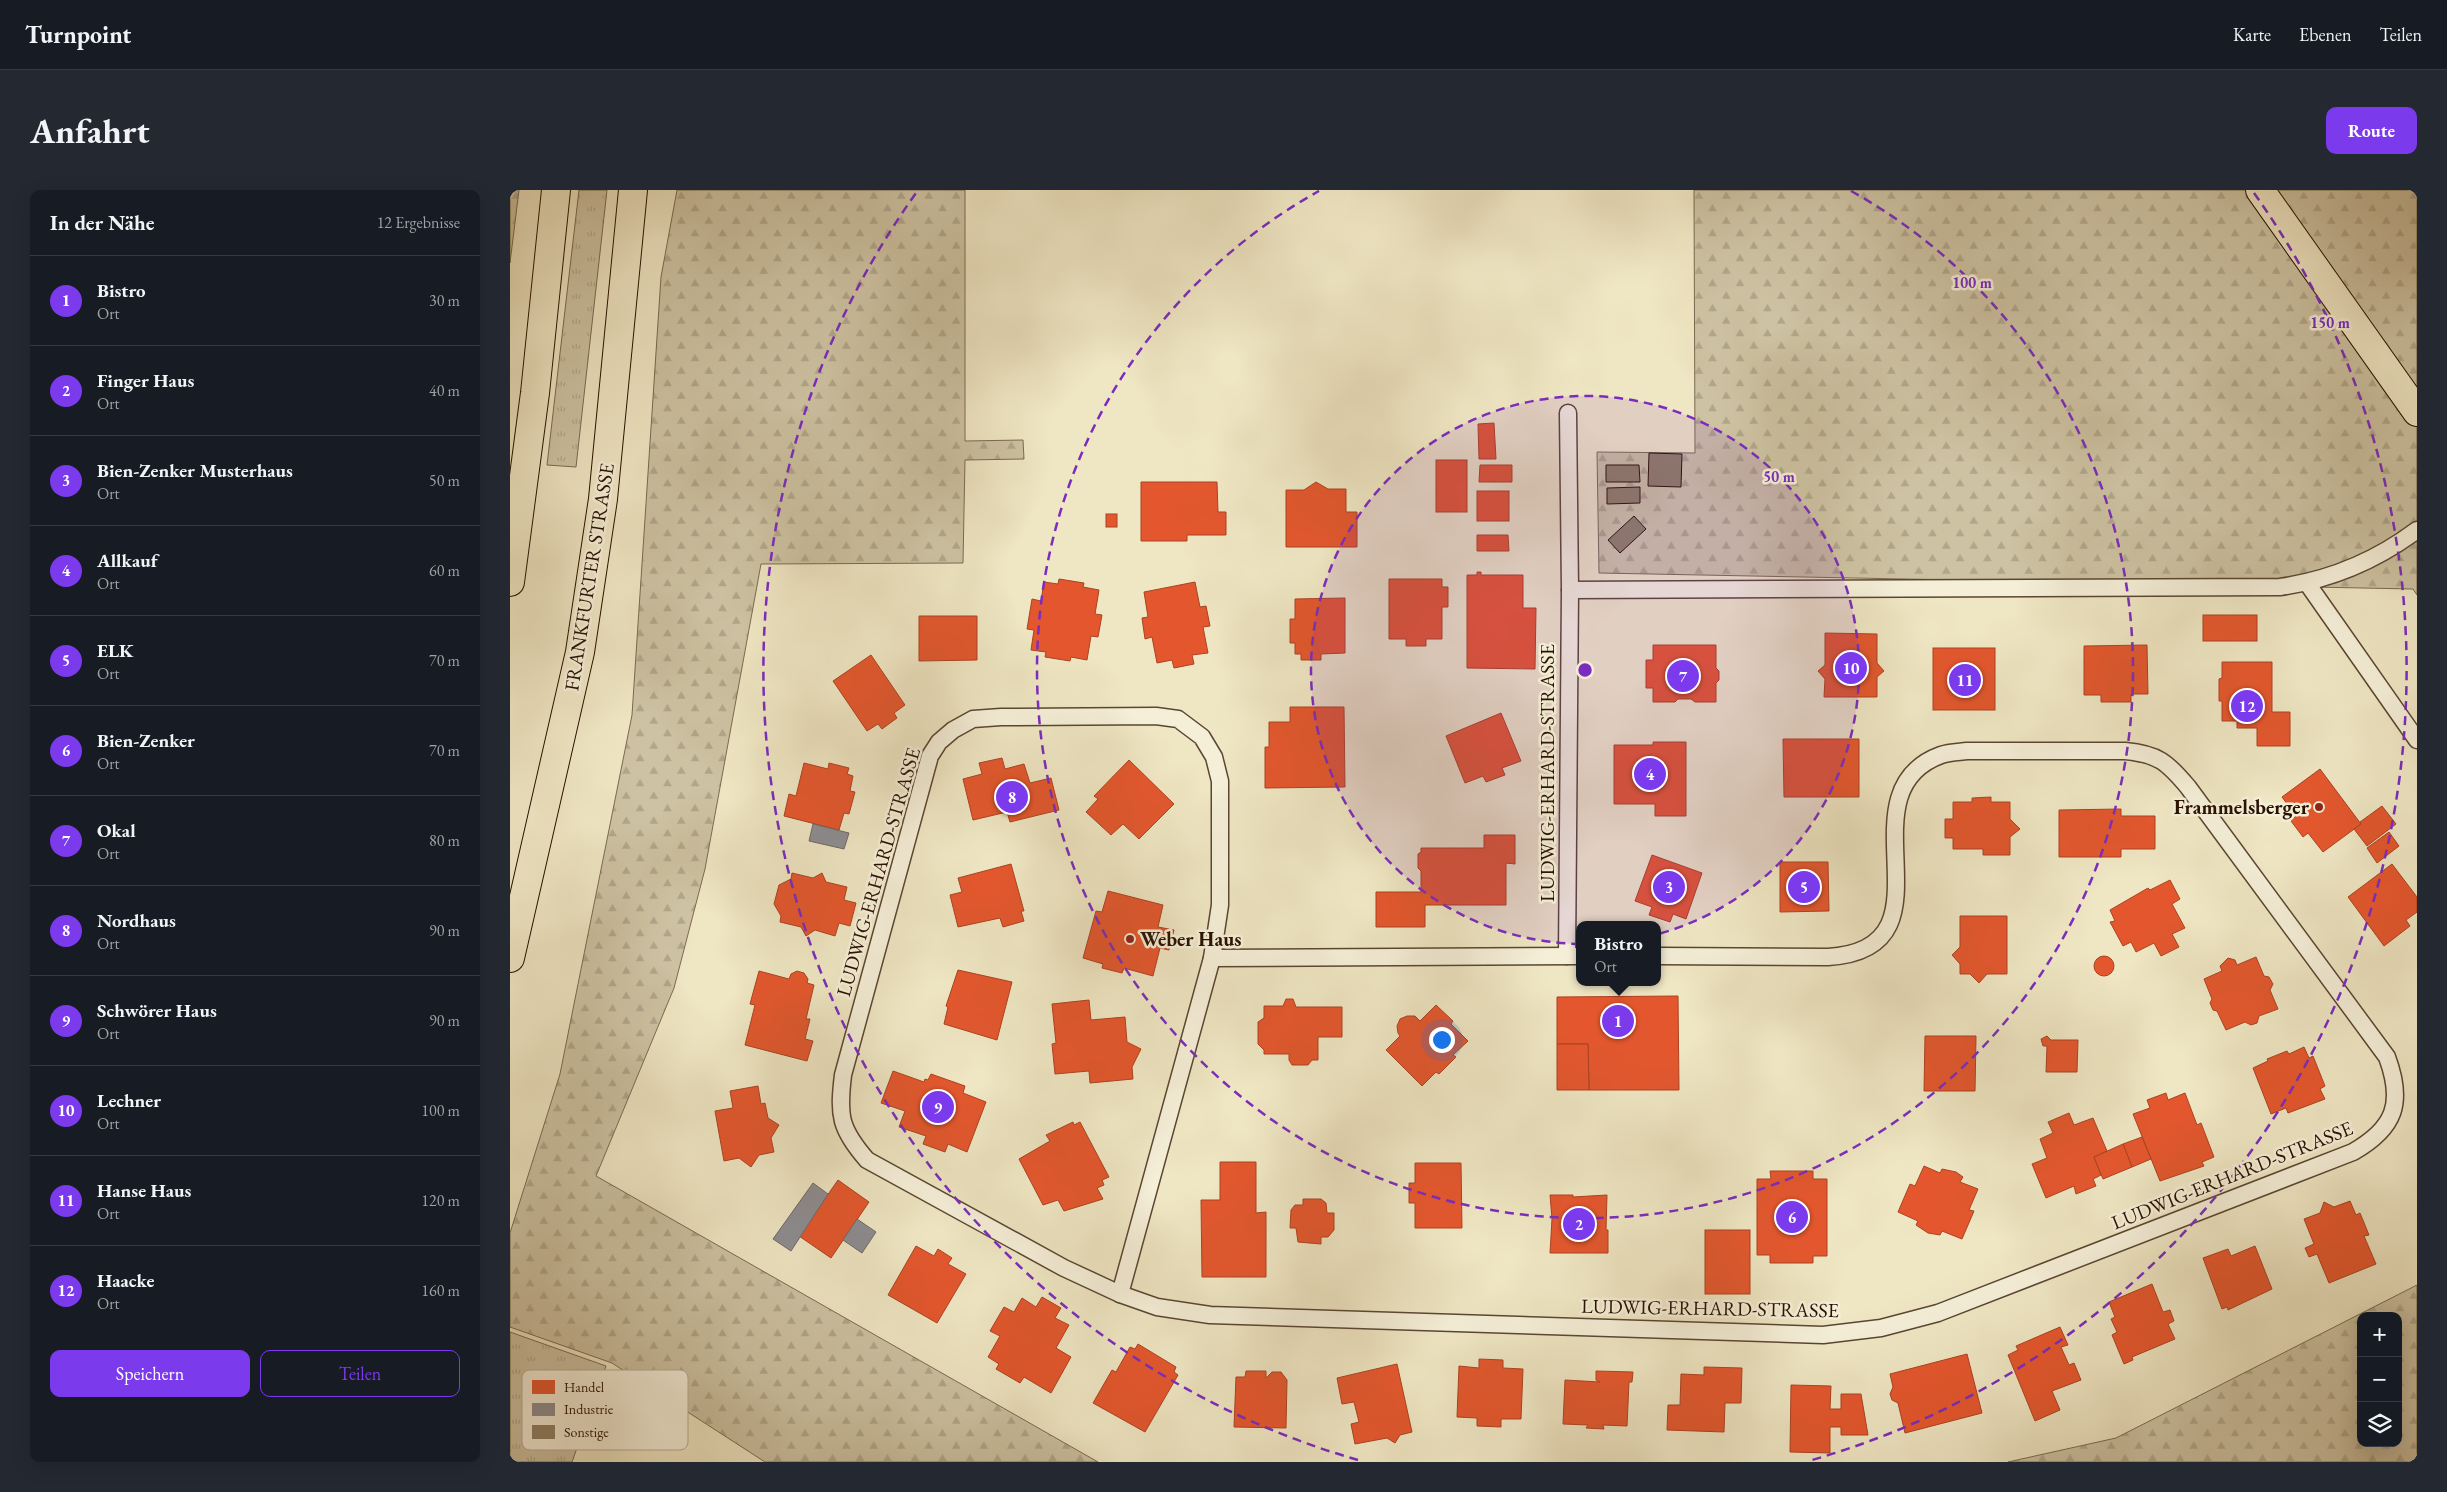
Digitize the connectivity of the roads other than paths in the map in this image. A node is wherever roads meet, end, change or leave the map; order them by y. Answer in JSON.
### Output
{"nodes":[{"id":1,"x":556,"y":190,"type":"edge"},
{"id":2,"x":633,"y":190,"type":"edge"},
{"id":3,"x":2260,"y":190,"type":"edge"},
{"id":4,"x":2417,"y":412,"type":"edge"},
{"id":5,"x":1568,"y":413,"type":"dead end"},
{"id":6,"x":2417,"y":530,"type":"edge"},
{"id":7,"x":510,"y":582,"type":"edge"},
{"id":8,"x":2307,"y":584,"type":"junction"},
{"id":9,"x":1570,"y":590,"type":"junction"},
{"id":10,"x":2417,"y":740,"type":"edge"},
{"id":11,"x":1573,"y":956,"type":"edge"},
{"id":12,"x":1661,"y":956,"type":"edge"},
{"id":13,"x":510,"y":958,"type":"edge"},
{"id":14,"x":1212,"y":958,"type":"junction"},
{"id":15,"x":1120,"y":1294,"type":"junction"}],
"edges":[{"from":1,"to":7,"type":"main road"},
{"from":2,"to":13,"type":"main road","name":"FRANKFURTER STRASSE"},
{"from":3,"to":4,"type":"main road"},
{"from":5,"to":9,"type":"lane","name":"LUDWIG-ERHARD-STRASSE"},
{"from":6,"to":8,"type":"lane"},
{"from":8,"to":9,"type":"lane"},
{"from":8,"to":10,"type":"lane"},
{"from":9,"to":11,"type":"lane","name":"LUDWIG-ERHARD-STRASSE"},
{"from":11,"to":14,"type":"lane","name":"LUDWIG-ERHARD-STRASSE"},
{"from":12,"to":15,"type":"lane","name":"LUDWIG-ERHARD-STRASSE"},
{"from":14,"to":15,"type":"lane","name":"LUDWIG-ERHARD-STRASSE"},
{"from":14,"to":15,"type":"lane","name":"LUDWIG-ERHARD-STRASSE"}]}
